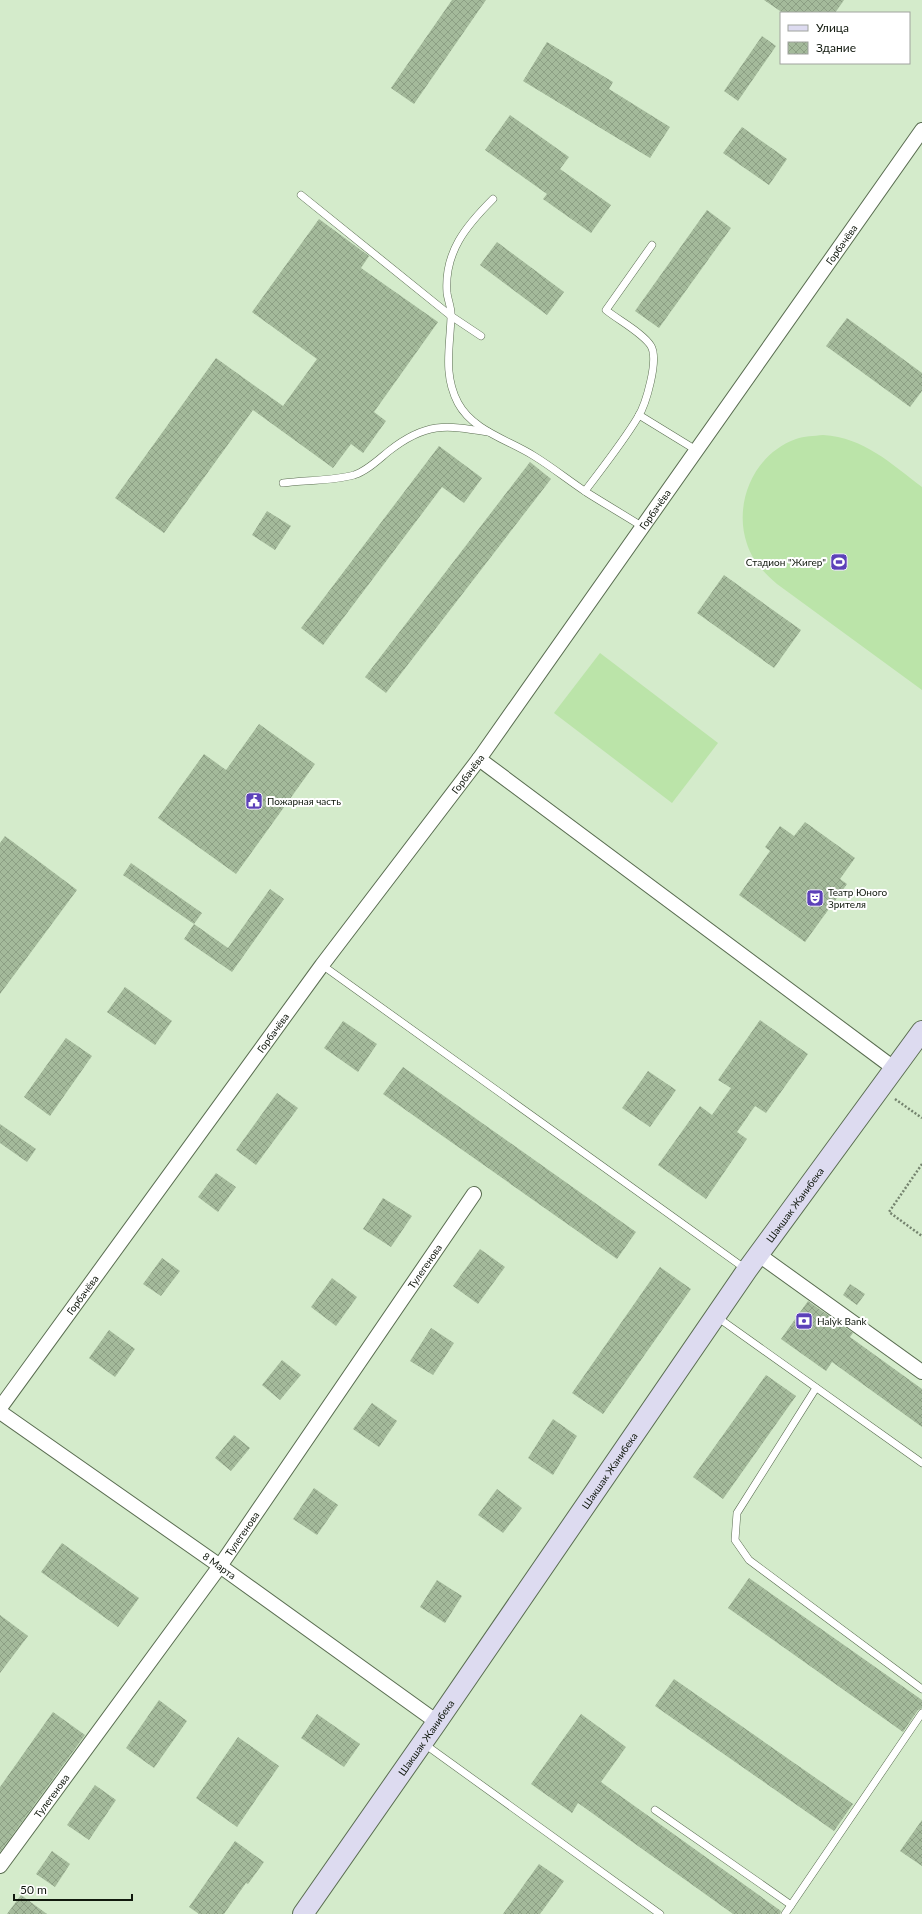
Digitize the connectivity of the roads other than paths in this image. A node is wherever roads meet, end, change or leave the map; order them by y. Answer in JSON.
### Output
{"nodes":[{"id":1,"x":922,"y":130,"type":"edge"},
{"id":2,"x":301,"y":195,"type":"dead end"},
{"id":3,"x":493,"y":199,"type":"dead end"},
{"id":4,"x":652,"y":245,"type":"dead end"},
{"id":5,"x":451,"y":316,"type":"junction"},
{"id":6,"x":481,"y":336,"type":"dead end"},
{"id":7,"x":639,"y":415,"type":"junction"},
{"id":8,"x":490,"y":433,"type":"junction"},
{"id":9,"x":696,"y":450,"type":"junction"},
{"id":10,"x":284,"y":484,"type":"dead end"},
{"id":11,"x":585,"y":491,"type":"junction"},
{"id":12,"x":643,"y":527,"type":"junction"},
{"id":13,"x":479,"y":759,"type":"junction"},
{"id":14,"x":322,"y":965,"type":"junction"},
{"id":15,"x":922,"y":1031,"type":"edge"},
{"id":16,"x":895,"y":1069,"type":"junction"},
{"id":17,"x":474,"y":1194,"type":"dead end"},
{"id":18,"x":753,"y":1262,"type":"junction"},
{"id":19,"x":715,"y":1315,"type":"junction"},
{"id":20,"x":922,"y":1372,"type":"edge"},
{"id":21,"x":816,"y":1388,"type":"junction"},
{"id":22,"x":0,"y":1408,"type":"edge"},
{"id":23,"x":0,"y":1412,"type":"edge"},
{"id":24,"x":922,"y":1464,"type":"edge"},
{"id":25,"x":220,"y":1566,"type":"junction"},
{"id":26,"x":922,"y":1689,"type":"edge"},
{"id":27,"x":922,"y":1713,"type":"edge"},
{"id":28,"x":437,"y":1722,"type":"junction"},
{"id":29,"x":422,"y":1743,"type":"junction"},
{"id":30,"x":655,"y":1810,"type":"dead end"},
{"id":31,"x":0,"y":1866,"type":"edge"},
{"id":32,"x":791,"y":1905,"type":"junction"},
{"id":33,"x":303,"y":1914,"type":"edge"},
{"id":34,"x":660,"y":1914,"type":"edge"},
{"id":35,"x":785,"y":1914,"type":"edge"}],
"edges":[{"from":1,"to":9,"type":"street","name":"Горбачёва"},
{"from":2,"to":5,"type":"lane"},
{"from":3,"to":5,"type":"lane"},
{"from":4,"to":7,"type":"lane"},
{"from":5,"to":6,"type":"lane"},
{"from":5,"to":8,"type":"lane"},
{"from":7,"to":9,"type":"lane"},
{"from":7,"to":11,"type":"lane"},
{"from":8,"to":10,"type":"lane"},
{"from":8,"to":11,"type":"lane"},
{"from":9,"to":12,"type":"street","name":"Горбачёва"},
{"from":11,"to":12,"type":"lane"},
{"from":12,"to":13,"type":"street","name":"Горбачёва"},
{"from":13,"to":14,"type":"street","name":"Горбачёва"},
{"from":13,"to":16,"type":"street"},
{"from":14,"to":18,"type":"lane"},
{"from":14,"to":22,"type":"street","name":"Горбачёва"},
{"from":15,"to":16,"type":"main road","name":"Шакшак Жанибека"},
{"from":16,"to":18,"type":"main road","name":"Шакшак Жанибека"},
{"from":17,"to":25,"type":"street","name":"Тулегенова"},
{"from":18,"to":19,"type":"main road","name":"Шакшак Жанибека"},
{"from":18,"to":20,"type":"street"},
{"from":19,"to":21,"type":"lane"},
{"from":19,"to":28,"type":"main road","name":"Шакшак Жанибека"},
{"from":21,"to":24,"type":"lane"},
{"from":21,"to":26,"type":"lane"},
{"from":23,"to":25,"type":"street","name":"8 Марта"},
{"from":25,"to":28,"type":"street","name":"8 Марта"},
{"from":25,"to":31,"type":"street","name":"Тулегенова"},
{"from":27,"to":32,"type":"lane"},
{"from":28,"to":29,"type":"main road","name":"Шакшак Жанибека"},
{"from":29,"to":33,"type":"main road","name":"Шакшак Жанибека"},
{"from":29,"to":34,"type":"lane"},
{"from":30,"to":32,"type":"lane"},
{"from":32,"to":35,"type":"lane"}]}
